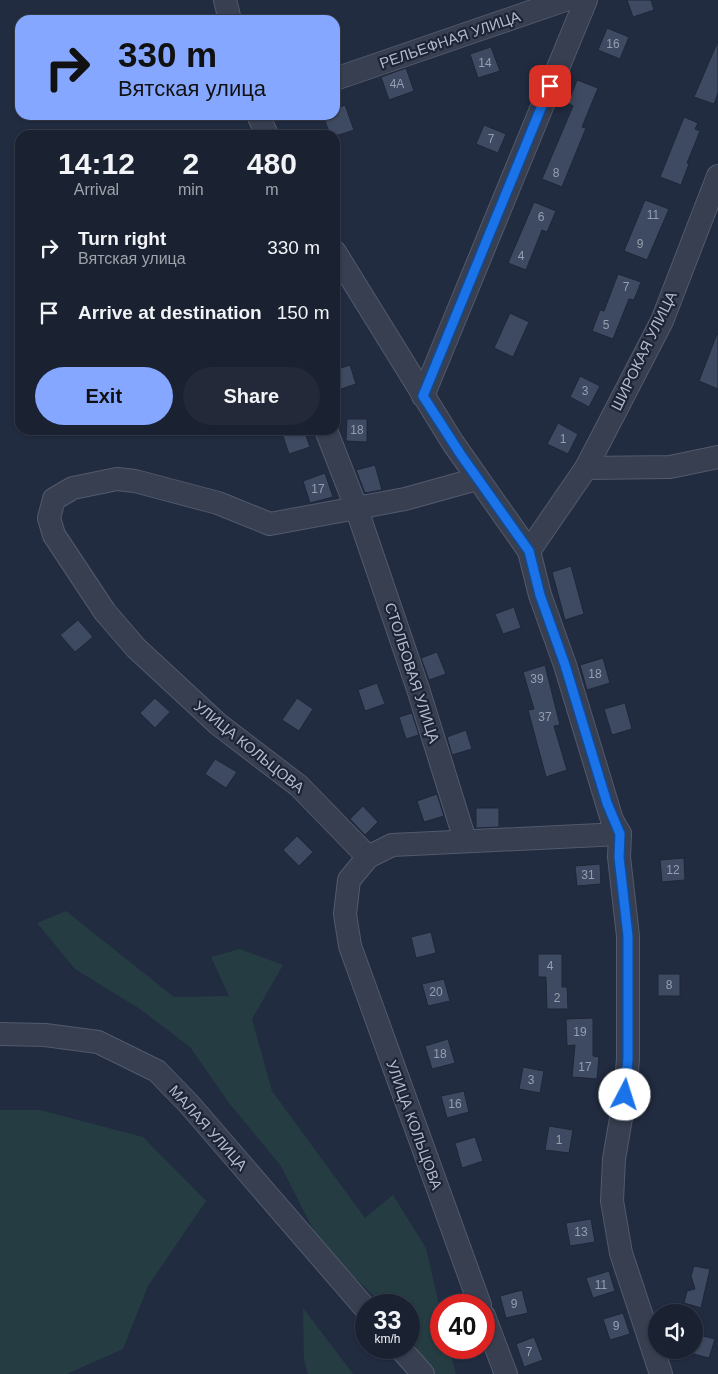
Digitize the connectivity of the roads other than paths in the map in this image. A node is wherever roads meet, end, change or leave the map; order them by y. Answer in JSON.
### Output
{"nodes":[{"id":1,"x":225,"y":0,"type":"edge"},
{"id":2,"x":565,"y":0,"type":"edge"},
{"id":3,"x":586,"y":0,"type":"edge"},
{"id":4,"x":229,"y":15,"type":"edge"},
{"id":5,"x":340,"y":77,"type":"edge"},
{"id":6,"x":718,"y":176,"type":"edge"},
{"id":7,"x":340,"y":260,"type":"edge"},
{"id":8,"x":423,"y":396,"type":"junction"},
{"id":9,"x":328,"y":435,"type":"edge"},
{"id":10,"x":718,"y":457,"type":"edge"},
{"id":11,"x":586,"y":468,"type":"junction"},
{"id":12,"x":477,"y":479,"type":"junction"},
{"id":13,"x":356,"y":507,"type":"junction"},
{"id":14,"x":529,"y":551,"type":"junction"},
{"id":15,"x":620,"y":834,"type":"junction"},
{"id":16,"x":465,"y":840,"type":"junction"},
{"id":17,"x":368,"y":857,"type":"junction"},
{"id":18,"x":0,"y":1034,"type":"edge"},
{"id":19,"x":476,"y":1294,"type":"edge"},
{"id":20,"x":355,"y":1295,"type":"edge"},
{"id":21,"x":495,"y":1345,"type":"edge"},
{"id":22,"x":410,"y":1359,"type":"edge"},
{"id":23,"x":423,"y":1374,"type":"edge"},
{"id":24,"x":506,"y":1374,"type":"edge"},
{"id":25,"x":661,"y":1374,"type":"edge"}],
"edges":[{"from":1,"to":4,"type":"street"},
{"from":2,"to":5,"type":"street","name":"РЕЛЬЕФНАЯ УЛИЦА"},
{"from":3,"to":8,"type":"street"},
{"from":6,"to":11,"type":"street","name":"ШИРОКАЯ УЛИЦА"},
{"from":7,"to":8,"type":"street"},
{"from":8,"to":12,"type":"street"},
{"from":9,"to":13,"type":"street","name":"СТОЛБОВАЯ УЛИЦА"},
{"from":10,"to":11,"type":"street"},
{"from":11,"to":14,"type":"street","name":"ШИРОКАЯ УЛИЦА"},
{"from":12,"to":13,"type":"street"},
{"from":12,"to":14,"type":"street"},
{"from":13,"to":16,"type":"street","name":"СТОЛБОВАЯ УЛИЦА"},
{"from":13,"to":17,"type":"street","name":"УЛИЦА КОЛЬЦОВА"},
{"from":14,"to":15,"type":"street"},
{"from":15,"to":16,"type":"street"},
{"from":15,"to":25,"type":"street"},
{"from":16,"to":17,"type":"street"},
{"from":17,"to":19,"type":"street","name":"УЛИЦА КОЛЬЦОВА"},
{"from":18,"to":20,"type":"street","name":"МАЛАЯ УЛИЦА"},
{"from":21,"to":24,"type":"street"},
{"from":22,"to":23,"type":"street"}]}
